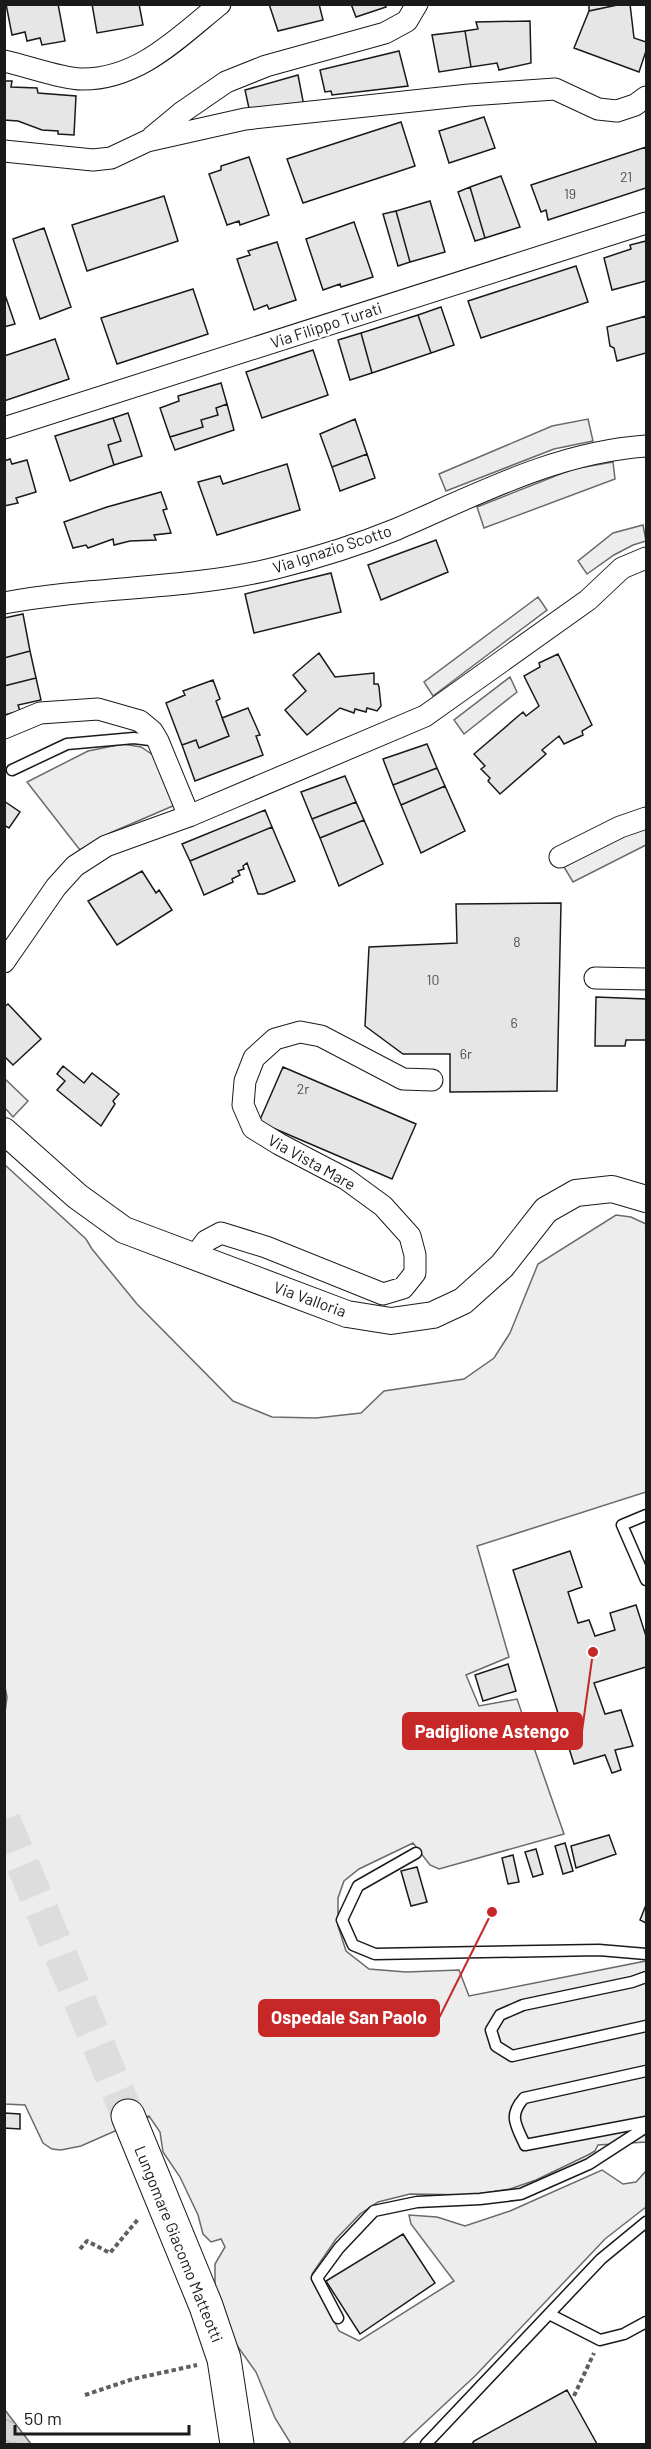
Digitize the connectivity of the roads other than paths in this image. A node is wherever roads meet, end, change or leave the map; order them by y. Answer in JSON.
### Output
{"nodes":[{"id":1,"x":220,"y":4,"type":"edge"},
{"id":2,"x":417,"y":4,"type":"edge"},
{"id":3,"x":4,"y":61,"type":"edge"},
{"id":4,"x":646,"y":97,"type":"edge"},
{"id":5,"x":147,"y":141,"type":"junction"},
{"id":6,"x":4,"y":151,"type":"edge"},
{"id":7,"x":646,"y":222,"type":"edge"},
{"id":8,"x":4,"y":428,"type":"edge"},
{"id":9,"x":646,"y":446,"type":"edge"},
{"id":10,"x":646,"y":558,"type":"edge"},
{"id":11,"x":4,"y":603,"type":"edge"},
{"id":12,"x":4,"y":728,"type":"edge"},
{"id":13,"x":158,"y":741,"type":"junction"},
{"id":14,"x":12,"y":770,"type":"dead end"},
{"id":15,"x":189,"y":816,"type":"junction"},
{"id":16,"x":646,"y":819,"type":"edge"},
{"id":17,"x":560,"y":858,"type":"dead end"},
{"id":18,"x":4,"y":962,"type":"edge"},
{"id":19,"x":595,"y":978,"type":"dead end"},
{"id":20,"x":646,"y":979,"type":"edge"},
{"id":21,"x":432,"y":1080,"type":"dead end"},
{"id":22,"x":4,"y":1131,"type":"edge"},
{"id":23,"x":646,"y":1199,"type":"edge"},
{"id":24,"x":195,"y":1256,"type":"junction"},
{"id":25,"x":646,"y":1515,"type":"edge"},
{"id":26,"x":646,"y":1580,"type":"edge"},
{"id":27,"x":416,"y":1853,"type":"dead end"},
{"id":28,"x":646,"y":1954,"type":"edge"},
{"id":29,"x":646,"y":1977,"type":"edge"},
{"id":30,"x":646,"y":2026,"type":"edge"},
{"id":31,"x":646,"y":2072,"type":"edge"},
{"id":32,"x":128,"y":2116,"type":"tunnel mouth"},
{"id":33,"x":646,"y":2122,"type":"edge"},
{"id":34,"x":646,"y":2127,"type":"edge"},
{"id":35,"x":646,"y":2222,"type":"edge"},
{"id":36,"x":551,"y":2315,"type":"junction"},
{"id":37,"x":338,"y":2318,"type":"dead end"},
{"id":38,"x":646,"y":2322,"type":"edge"},
{"id":39,"x":237,"y":2445,"type":"edge"},
{"id":40,"x":426,"y":2445,"type":"edge"}],
"edges":[{"from":1,"to":3,"type":"street"},
{"from":2,"to":5,"type":"street"},
{"from":4,"to":5,"type":"street"},
{"from":5,"to":6,"type":"street"},
{"from":7,"to":8,"type":"street","name":"Via Filippo Turati"},
{"from":9,"to":11,"type":"street","name":"Via Ignazio Scotto"},
{"from":10,"to":15,"type":"street"},
{"from":12,"to":13,"type":"street"},
{"from":13,"to":14,"type":"lane"},
{"from":13,"to":15,"type":"street"},
{"from":15,"to":18,"type":"street"},
{"from":16,"to":17,"type":"street"},
{"from":19,"to":20,"type":"street"},
{"from":21,"to":24,"type":"street","name":"Via Vista Mare"},
{"from":22,"to":24,"type":"street","name":"Via Valloria"},
{"from":23,"to":24,"type":"street","name":"Via Valloria"},
{"from":25,"to":26,"type":"lane"},
{"from":27,"to":28,"type":"lane"},
{"from":29,"to":30,"type":"lane"},
{"from":31,"to":33,"type":"lane"},
{"from":32,"to":39,"type":"main road","name":"Lungomare Giacomo Matteotti"},
{"from":34,"to":37,"type":"lane"},
{"from":35,"to":36,"type":"lane"},
{"from":36,"to":38,"type":"lane"},
{"from":36,"to":40,"type":"lane"}]}
